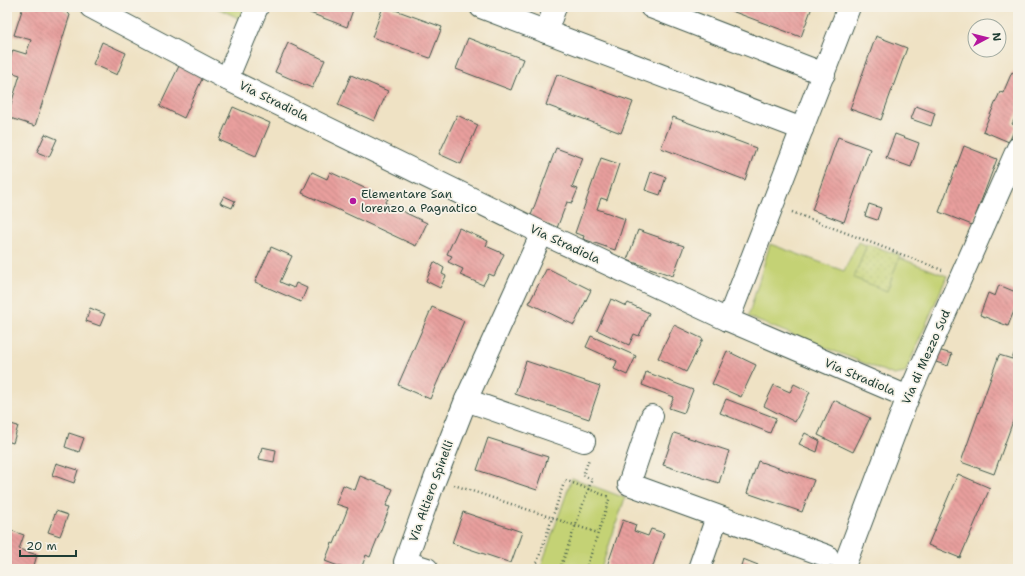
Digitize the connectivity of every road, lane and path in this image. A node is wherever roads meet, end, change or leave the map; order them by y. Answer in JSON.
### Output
{"nodes":[{"id":1,"x":91,"y":7,"type":"edge"},
{"id":2,"x":257,"y":7,"type":"edge"},
{"id":3,"x":481,"y":7,"type":"edge"},
{"id":4,"x":555,"y":7,"type":"edge"},
{"id":5,"x":651,"y":7,"type":"edge"},
{"id":6,"x":849,"y":7,"type":"edge"},
{"id":7,"x":546,"y":32,"type":"junction"},
{"id":8,"x":824,"y":74,"type":"junction"},
{"id":9,"x":227,"y":79,"type":"junction"},
{"id":10,"x":802,"y":129,"type":"junction"},
{"id":11,"x":1016,"y":159,"type":"edge"},
{"id":12,"x":773,"y":204,"type":"junction"},
{"id":13,"x":542,"y":233,"type":"junction"},
{"id":14,"x":961,"y":277,"type":"junction"},
{"id":15,"x":728,"y":320,"type":"junction"},
{"id":16,"x":908,"y":397,"type":"junction"},
{"id":17,"x":466,"y":400,"type":"junction"},
{"id":18,"x":652,"y":416,"type":"dead end"},
{"id":19,"x":584,"y":441,"type":"joint"},
{"id":20,"x":435,"y":479,"type":"junction"},
{"id":21,"x":629,"y":484,"type":"junction"},
{"id":22,"x":588,"y":490,"type":"junction"},
{"id":23,"x":609,"y":497,"type":"junction"},
{"id":24,"x":717,"y":516,"type":"junction"},
{"id":25,"x":553,"y":518,"type":"junction"},
{"id":26,"x":576,"y":526,"type":"junction"},
{"id":27,"x":598,"y":533,"type":"junction"},
{"id":28,"x":835,"y":562,"type":"edge"},
{"id":29,"x":427,"y":569,"type":"edge"},
{"id":30,"x":544,"y":569,"type":"edge"},
{"id":31,"x":560,"y":569,"type":"edge"},
{"id":32,"x":586,"y":569,"type":"edge"},
{"id":33,"x":699,"y":569,"type":"edge"}],
"edges":[{"from":1,"to":9,"type":"street","name":"Via Stradiola"},
{"from":2,"to":9,"type":"street","name":"Via Stradiola"},
{"from":3,"to":7,"type":"street"},
{"from":4,"to":7,"type":"street"},
{"from":5,"to":8,"type":"street"},
{"from":6,"to":8,"type":"street"},
{"from":7,"to":10,"type":"street"},
{"from":8,"to":10,"type":"street"},
{"from":9,"to":13,"type":"street","name":"Via Stradiola"},
{"from":10,"to":12,"type":"street"},
{"from":11,"to":14,"type":"street","name":"Via di Mezzo Sud"},
{"from":12,"to":14,"type":"path"},
{"from":12,"to":15,"type":"street"},
{"from":13,"to":15,"type":"street","name":"Via Stradiola"},
{"from":13,"to":17,"type":"street","name":"Via Altiero Spinelli"},
{"from":14,"to":16,"type":"street","name":"Via di Mezzo Sud"},
{"from":15,"to":16,"type":"street","name":"Via Stradiola"},
{"from":16,"to":28,"type":"street","name":"Via di Mezzo Sud"},
{"from":17,"to":19,"type":"street"},
{"from":17,"to":20,"type":"street","name":"Via Altiero Spinelli"},
{"from":18,"to":21,"type":"street"},
{"from":19,"to":22,"type":"path"},
{"from":20,"to":25,"type":"path"},
{"from":20,"to":29,"type":"street","name":"Via Altiero Spinelli"},
{"from":21,"to":23,"type":"path"},
{"from":21,"to":24,"type":"street"},
{"from":22,"to":23,"type":"path"},
{"from":22,"to":25,"type":"path"},
{"from":22,"to":26,"type":"path"},
{"from":23,"to":27,"type":"path"},
{"from":24,"to":28,"type":"street"},
{"from":24,"to":33,"type":"street"},
{"from":25,"to":26,"type":"path"},
{"from":25,"to":30,"type":"path"},
{"from":26,"to":27,"type":"path"},
{"from":26,"to":31,"type":"path"},
{"from":27,"to":32,"type":"path"}]}
